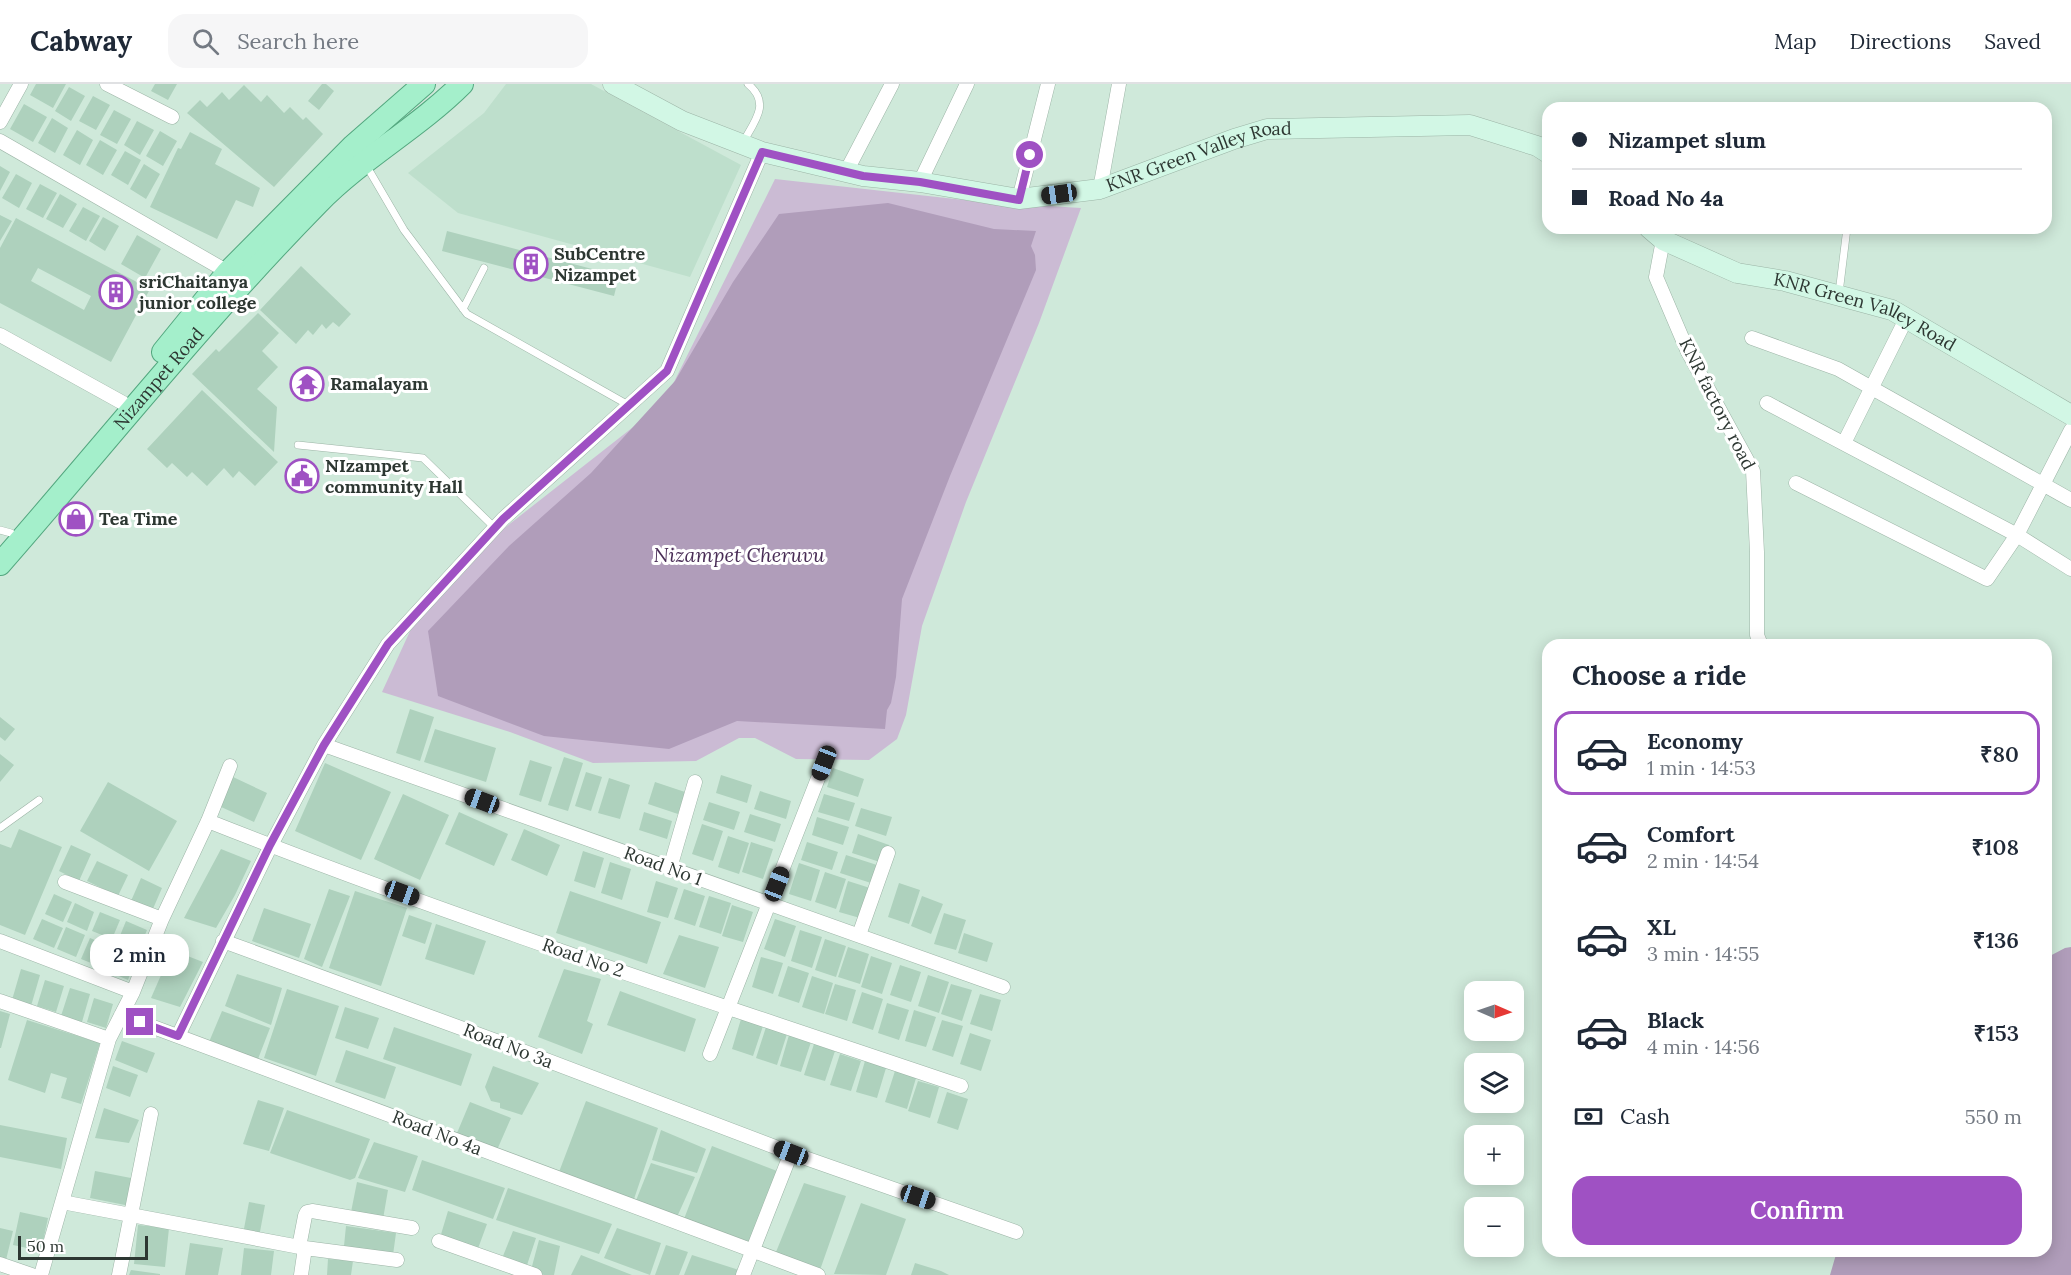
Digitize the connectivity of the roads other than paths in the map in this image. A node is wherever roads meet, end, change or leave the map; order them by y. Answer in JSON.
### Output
{"nodes":[{"id":1,"x":21,"y":84,"type":"edge"},
{"id":2,"x":107,"y":84,"type":"edge"},
{"id":3,"x":462,"y":84,"type":"edge"},
{"id":4,"x":613,"y":84,"type":"edge"},
{"id":5,"x":748,"y":84,"type":"edge"},
{"id":6,"x":892,"y":84,"type":"edge"},
{"id":7,"x":967,"y":84,"type":"edge"},
{"id":8,"x":1048,"y":84,"type":"edge"},
{"id":9,"x":1119,"y":84,"type":"edge"},
{"id":10,"x":416,"y":91,"type":"edge"},
{"id":11,"x":172,"y":117,"type":"dead end"},
{"id":12,"x":423,"y":118,"type":"junction"},
{"id":13,"x":0,"y":122,"type":"edge"},
{"id":14,"x":0,"y":141,"type":"edge"},
{"id":15,"x":741,"y":144,"type":"junction"},
{"id":16,"x":1542,"y":149,"type":"edge"},
{"id":17,"x":762,"y":152,"type":"junction"},
{"id":18,"x":365,"y":163,"type":"junction"},
{"id":19,"x":846,"y":172,"type":"junction"},
{"id":20,"x":920,"y":182,"type":"junction"},
{"id":21,"x":1100,"y":189,"type":"junction"},
{"id":22,"x":1019,"y":200,"type":"junction"},
{"id":23,"x":1656,"y":234,"type":"edge"},
{"id":24,"x":1846,"y":234,"type":"edge"},
{"id":25,"x":484,"y":268,"type":"dead end"},
{"id":26,"x":228,"y":272,"type":"junction"},
{"id":27,"x":1839,"y":296,"type":"junction"},
{"id":28,"x":463,"y":309,"type":"junction"},
{"id":29,"x":1906,"y":319,"type":"junction"},
{"id":30,"x":0,"y":334,"type":"edge"},
{"id":31,"x":1752,"y":338,"type":"dead end"},
{"id":32,"x":1871,"y":388,"type":"junction"},
{"id":33,"x":623,"y":402,"type":"dead end"},
{"id":34,"x":123,"y":403,"type":"junction"},
{"id":35,"x":1767,"y":403,"type":"dead end"},
{"id":36,"x":2071,"y":416,"type":"edge"},
{"id":37,"x":2071,"y":430,"type":"edge"},
{"id":38,"x":1844,"y":443,"type":"junction"},
{"id":39,"x":298,"y":445,"type":"dead end"},
{"id":40,"x":1796,"y":483,"type":"dead end"},
{"id":41,"x":2044,"y":484,"type":"junction"},
{"id":42,"x":2071,"y":500,"type":"edge"},
{"id":43,"x":495,"y":528,"type":"junction"},
{"id":44,"x":2018,"y":535,"type":"junction"},
{"id":45,"x":4,"y":536,"type":"edge"},
{"id":46,"x":0,"y":564,"type":"edge"},
{"id":47,"x":2071,"y":569,"type":"edge"},
{"id":48,"x":1759,"y":639,"type":"edge"},
{"id":49,"x":324,"y":745,"type":"junction"},
{"id":50,"x":824,"y":763,"type":"dead end"},
{"id":51,"x":230,"y":766,"type":"dead end"},
{"id":52,"x":695,"y":782,"type":"dead end"},
{"id":53,"x":39,"y":800,"type":"dead end"},
{"id":54,"x":208,"y":820,"type":"junction"},
{"id":55,"x":0,"y":828,"type":"edge"},
{"id":56,"x":270,"y":845,"type":"junction"},
{"id":57,"x":888,"y":854,"type":"dead end"},
{"id":58,"x":670,"y":868,"type":"junction"},
{"id":59,"x":65,"y":882,"type":"dead end"},
{"id":60,"x":770,"y":904,"type":"junction"},
{"id":61,"x":162,"y":919,"type":"junction"},
{"id":62,"x":859,"y":936,"type":"junction"},
{"id":63,"x":0,"y":941,"type":"edge"},
{"id":64,"x":224,"y":941,"type":"junction"},
{"id":65,"x":1003,"y":987,"type":"dead end"},
{"id":66,"x":133,"y":992,"type":"junction"},
{"id":67,"x":0,"y":1001,"type":"edge"},
{"id":68,"x":729,"y":1007,"type":"junction"},
{"id":69,"x":121,"y":1015,"type":"junction"},
{"id":70,"x":178,"y":1036,"type":"junction"},
{"id":71,"x":109,"y":1039,"type":"junction"},
{"id":72,"x":710,"y":1054,"type":"dead end"},
{"id":73,"x":961,"y":1086,"type":"dead end"},
{"id":74,"x":151,"y":1114,"type":"dead end"},
{"id":75,"x":791,"y":1153,"type":"junction"},
{"id":76,"x":62,"y":1202,"type":"junction"},
{"id":77,"x":132,"y":1216,"type":"junction"},
{"id":78,"x":412,"y":1228,"type":"dead end"},
{"id":79,"x":1016,"y":1232,"type":"dead end"},
{"id":80,"x":439,"y":1241,"type":"dead end"},
{"id":81,"x":302,"y":1247,"type":"junction"},
{"id":82,"x":752,"y":1251,"type":"junction"},
{"id":83,"x":397,"y":1260,"type":"dead end"},
{"id":84,"x":0,"y":1264,"type":"edge"},
{"id":85,"x":32,"y":1275,"type":"edge"},
{"id":86,"x":41,"y":1275,"type":"edge"},
{"id":87,"x":119,"y":1275,"type":"edge"},
{"id":88,"x":302,"y":1275,"type":"edge"},
{"id":89,"x":535,"y":1275,"type":"edge"},
{"id":90,"x":743,"y":1275,"type":"edge"},
{"id":91,"x":818,"y":1275,"type":"edge"}],
"edges":[{"from":1,"to":13,"type":"street"},
{"from":2,"to":11,"type":"street"},
{"from":3,"to":12,"type":"main road","name":"Nizampet Road"},
{"from":4,"to":15,"type":"street","name":"KNR Green Valley Road"},
{"from":5,"to":15,"type":"lane"},
{"from":6,"to":19,"type":"street"},
{"from":7,"to":20,"type":"street"},
{"from":8,"to":22,"type":"street"},
{"from":9,"to":21,"type":"street"},
{"from":10,"to":12,"type":"main road"},
{"from":10,"to":26,"type":"main road","name":"Nizampet Road"},
{"from":12,"to":18,"type":"main road","name":"Nizampet Road"},
{"from":14,"to":26,"type":"street"},
{"from":15,"to":17,"type":"street","name":"KNR Green Valley Road"},
{"from":16,"to":21,"type":"street","name":"KNR Green Valley Road"},
{"from":17,"to":19,"type":"street","name":"KNR Green Valley Road"},
{"from":17,"to":43,"type":"street"},
{"from":18,"to":28,"type":"lane"},
{"from":18,"to":46,"type":"main road","name":"Nizampet Road"},
{"from":19,"to":20,"type":"street","name":"KNR Green Valley Road"},
{"from":20,"to":22,"type":"street","name":"KNR Green Valley Road"},
{"from":21,"to":22,"type":"street","name":"KNR Green Valley Road"},
{"from":23,"to":27,"type":"street","name":"KNR Green Valley Road"},
{"from":23,"to":48,"type":"street","name":"KNR factory road"},
{"from":24,"to":27,"type":"lane"},
{"from":25,"to":28,"type":"lane"},
{"from":26,"to":34,"type":"main road","name":"Nizampet Road"},
{"from":27,"to":29,"type":"street","name":"KNR Green Valley Road"},
{"from":28,"to":33,"type":"lane"},
{"from":29,"to":32,"type":"street"},
{"from":29,"to":36,"type":"street","name":"KNR Green Valley Road"},
{"from":30,"to":34,"type":"street"},
{"from":31,"to":32,"type":"street"},
{"from":32,"to":38,"type":"street"},
{"from":32,"to":41,"type":"street"},
{"from":34,"to":45,"type":"main road","name":"Nizampet Road"},
{"from":35,"to":38,"type":"street"},
{"from":37,"to":41,"type":"street"},
{"from":38,"to":44,"type":"street"},
{"from":39,"to":43,"type":"lane"},
{"from":40,"to":44,"type":"street"},
{"from":41,"to":42,"type":"street"},
{"from":41,"to":44,"type":"street"},
{"from":43,"to":49,"type":"street"},
{"from":44,"to":47,"type":"street"},
{"from":49,"to":56,"type":"street"},
{"from":49,"to":58,"type":"street","name":"Road No 1"},
{"from":50,"to":60,"type":"street"},
{"from":51,"to":54,"type":"street"},
{"from":52,"to":58,"type":"street"},
{"from":53,"to":55,"type":"lane"},
{"from":54,"to":56,"type":"street","name":"Road No 2"},
{"from":54,"to":61,"type":"street"},
{"from":56,"to":64,"type":"street"},
{"from":56,"to":68,"type":"street","name":"Road No 2"},
{"from":57,"to":62,"type":"street"},
{"from":58,"to":60,"type":"street","name":"Road No 1"},
{"from":59,"to":61,"type":"street"},
{"from":60,"to":62,"type":"street","name":"Road No 1"},
{"from":60,"to":68,"type":"street"},
{"from":61,"to":66,"type":"street"},
{"from":62,"to":65,"type":"street","name":"Road No 1"},
{"from":63,"to":66,"type":"street"},
{"from":64,"to":70,"type":"street"},
{"from":64,"to":75,"type":"street","name":"Road No 3a"},
{"from":66,"to":69,"type":"street"},
{"from":67,"to":71,"type":"street"},
{"from":68,"to":72,"type":"street"},
{"from":68,"to":73,"type":"street","name":"Road No 2"},
{"from":69,"to":70,"type":"street","name":"Road No 4a"},
{"from":69,"to":71,"type":"street"},
{"from":70,"to":82,"type":"street","name":"Road No 4a"},
{"from":71,"to":76,"type":"street"},
{"from":74,"to":77,"type":"street"},
{"from":75,"to":79,"type":"street","name":"Road No 3a"},
{"from":75,"to":82,"type":"street"},
{"from":76,"to":77,"type":"street"},
{"from":76,"to":86,"type":"street"},
{"from":77,"to":81,"type":"street"},
{"from":77,"to":87,"type":"street"},
{"from":78,"to":81,"type":"street"},
{"from":80,"to":89,"type":"street"},
{"from":81,"to":83,"type":"street"},
{"from":81,"to":88,"type":"street"},
{"from":82,"to":90,"type":"street"},
{"from":82,"to":91,"type":"street","name":"Road No 4a"},
{"from":84,"to":85,"type":"street"}]}
